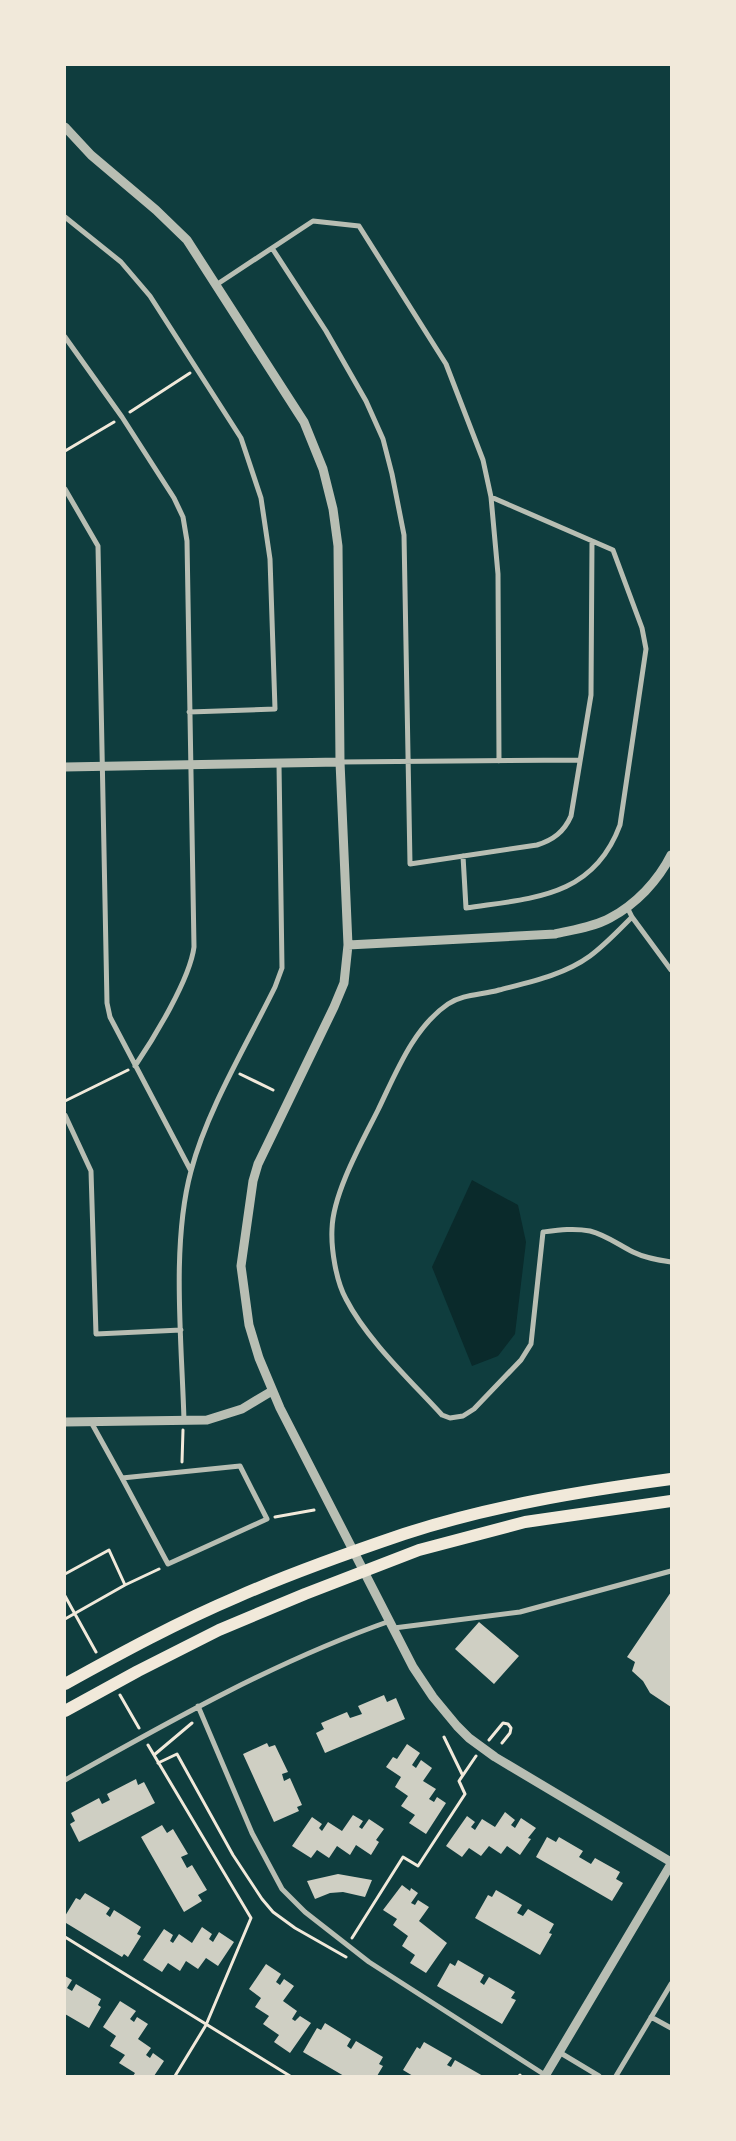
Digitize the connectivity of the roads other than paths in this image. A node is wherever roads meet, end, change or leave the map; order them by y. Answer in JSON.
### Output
{"nodes":[{"id":1,"x":65,"y":126,"type":"edge"},
{"id":2,"x":65,"y":217,"type":"edge"},
{"id":3,"x":272,"y":248,"type":"junction"},
{"id":4,"x":216,"y":285,"type":"junction"},
{"id":5,"x":65,"y":337,"type":"edge"},
{"id":6,"x":65,"y":489,"type":"edge"},
{"id":7,"x":491,"y":497,"type":"junction"},
{"id":8,"x":592,"y":541,"type":"junction"},
{"id":9,"x":189,"y":712,"type":"junction"},
{"id":10,"x":580,"y":760,"type":"junction"},
{"id":11,"x":408,"y":761,"type":"junction"},
{"id":12,"x":499,"y":761,"type":"junction"},
{"id":13,"x":340,"y":762,"type":"junction"},
{"id":14,"x":279,"y":764,"type":"junction"},
{"id":15,"x":192,"y":765,"type":"junction"},
{"id":16,"x":104,"y":766,"type":"junction"},
{"id":17,"x":65,"y":767,"type":"edge"},
{"id":18,"x":463,"y":856,"type":"junction"},
{"id":19,"x":671,"y":856,"type":"edge"},
{"id":20,"x":627,"y":907,"type":"junction"},
{"id":21,"x":632,"y":917,"type":"junction"},
{"id":22,"x":348,"y":945,"type":"junction"},
{"id":23,"x":671,"y":970,"type":"edge"},
{"id":24,"x":135,"y":1066,"type":"junction"},
{"id":25,"x":65,"y":1116,"type":"edge"},
{"id":26,"x":191,"y":1171,"type":"junction"},
{"id":27,"x":671,"y":1262,"type":"edge"},
{"id":28,"x":181,"y":1330,"type":"junction"},
{"id":29,"x":272,"y":1391,"type":"junction"},
{"id":30,"x":91,"y":1421,"type":"junction"},
{"id":31,"x":65,"y":1422,"type":"edge"},
{"id":32,"x":184,"y":1425,"type":"junction"},
{"id":33,"x":122,"y":1478,"type":"junction"},
{"id":34,"x":671,"y":1479,"type":"edge"},
{"id":35,"x":671,"y":1501,"type":"edge"},
{"id":36,"x":671,"y":1571,"type":"edge"},
{"id":37,"x":392,"y":1625,"type":"junction"},
{"id":38,"x":65,"y":1684,"type":"edge"},
{"id":39,"x":198,"y":1706,"type":"junction"},
{"id":40,"x":65,"y":1711,"type":"edge"},
{"id":41,"x":65,"y":1780,"type":"edge"},
{"id":42,"x":671,"y":1863,"type":"edge"},
{"id":43,"x":671,"y":1984,"type":"edge"},
{"id":44,"x":651,"y":2017,"type":"junction"},
{"id":45,"x":671,"y":2028,"type":"edge"},
{"id":46,"x":560,"y":2052,"type":"junction"},
{"id":47,"x":545,"y":2076,"type":"edge"},
{"id":48,"x":599,"y":2076,"type":"edge"},
{"id":49,"x":616,"y":2076,"type":"edge"}],
"edges":[{"from":1,"to":4,"type":"street"},
{"from":2,"to":9,"type":"street"},
{"from":3,"to":4,"type":"street"},
{"from":3,"to":7,"type":"street"},
{"from":3,"to":11,"type":"street"},
{"from":4,"to":13,"type":"street"},
{"from":5,"to":9,"type":"street"},
{"from":6,"to":16,"type":"street"},
{"from":7,"to":8,"type":"street"},
{"from":7,"to":12,"type":"street"},
{"from":8,"to":10,"type":"street"},
{"from":8,"to":18,"type":"street"},
{"from":9,"to":15,"type":"street"},
{"from":10,"to":12,"type":"street"},
{"from":10,"to":18,"type":"street"},
{"from":11,"to":12,"type":"street"},
{"from":11,"to":13,"type":"street"},
{"from":11,"to":18,"type":"street"},
{"from":13,"to":14,"type":"street"},
{"from":13,"to":22,"type":"street"},
{"from":14,"to":15,"type":"street"},
{"from":14,"to":26,"type":"street"},
{"from":15,"to":16,"type":"street"},
{"from":15,"to":24,"type":"street"},
{"from":16,"to":17,"type":"street"},
{"from":16,"to":24,"type":"street"},
{"from":19,"to":20,"type":"street"},
{"from":20,"to":21,"type":"street"},
{"from":20,"to":22,"type":"street"},
{"from":21,"to":23,"type":"street"},
{"from":21,"to":27,"type":"street"},
{"from":22,"to":29,"type":"street"},
{"from":24,"to":26,"type":"street"},
{"from":25,"to":28,"type":"street"},
{"from":26,"to":28,"type":"street"},
{"from":28,"to":32,"type":"street"},
{"from":29,"to":32,"type":"street"},
{"from":29,"to":37,"type":"street"},
{"from":30,"to":31,"type":"street"},
{"from":30,"to":32,"type":"street"},
{"from":30,"to":33,"type":"street"},
{"from":33,"to":33,"type":"street"},
{"from":34,"to":38,"type":"main road"},
{"from":35,"to":40,"type":"main road"},
{"from":36,"to":37,"type":"street"},
{"from":37,"to":39,"type":"street"},
{"from":37,"to":42,"type":"street"},
{"from":39,"to":41,"type":"street"},
{"from":39,"to":47,"type":"street"},
{"from":42,"to":46,"type":"street"},
{"from":43,"to":44,"type":"street"},
{"from":44,"to":45,"type":"street"},
{"from":44,"to":49,"type":"street"},
{"from":46,"to":47,"type":"street"},
{"from":46,"to":48,"type":"street"}]}
